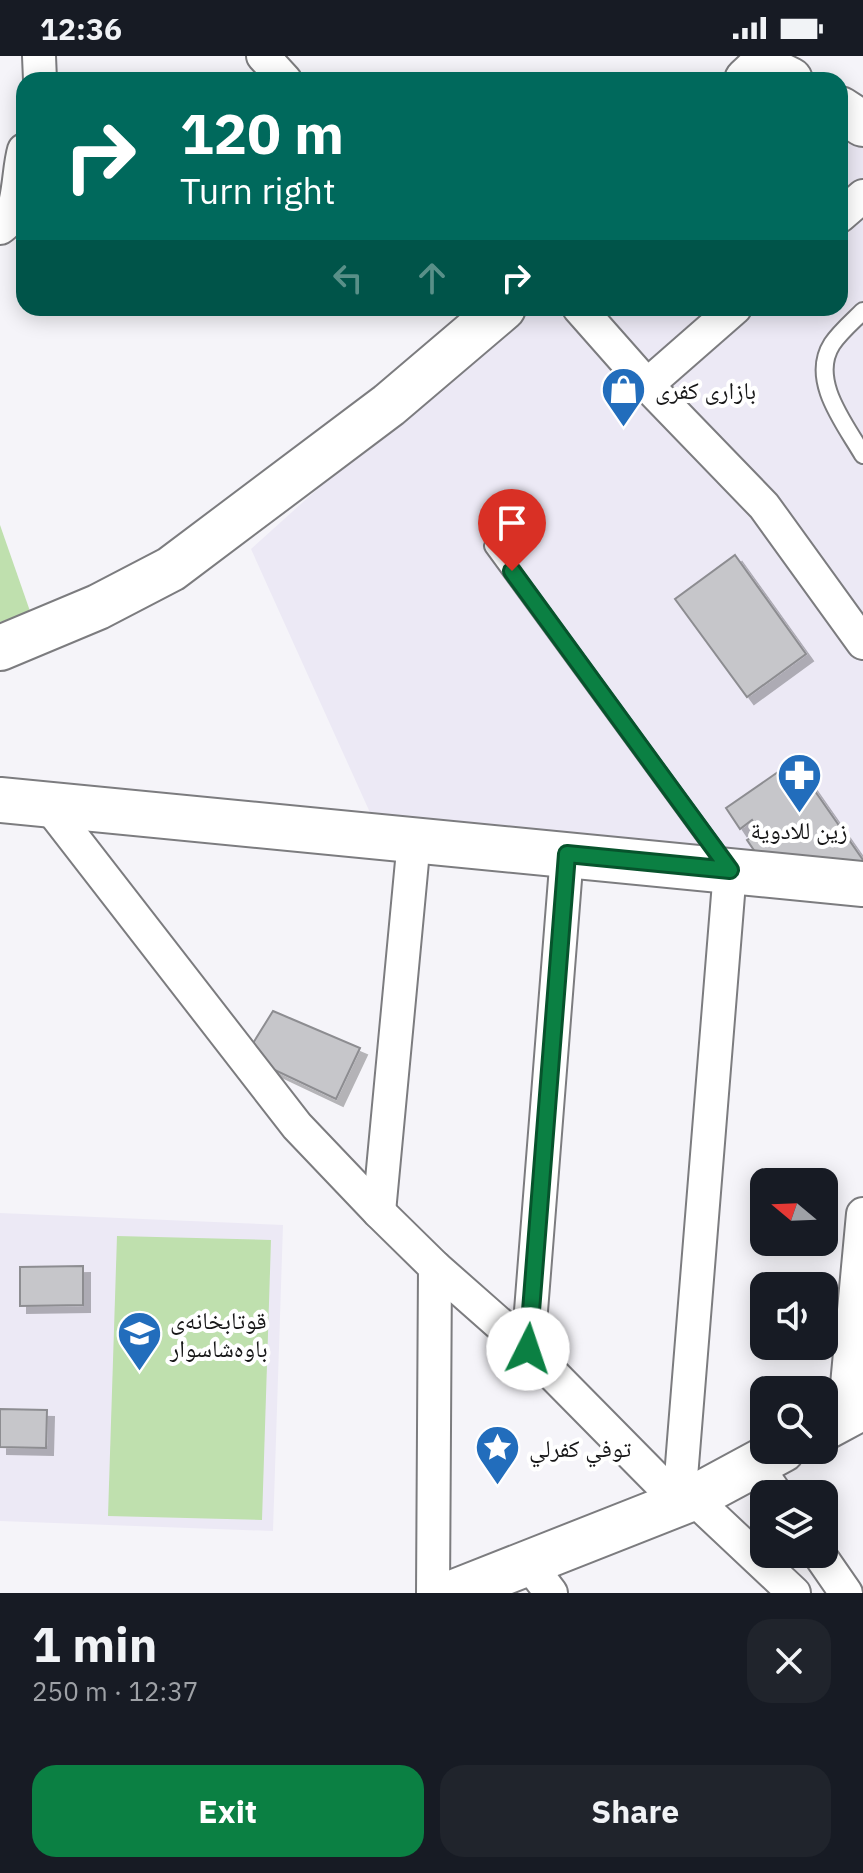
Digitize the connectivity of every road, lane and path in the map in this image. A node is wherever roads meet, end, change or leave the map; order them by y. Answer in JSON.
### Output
{"nodes":[{"id":1,"x":263,"y":56,"type":"edge"},
{"id":2,"x":278,"y":72,"type":"edge"},
{"id":3,"x":16,"y":192,"type":"edge"},
{"id":4,"x":0,"y":228,"type":"edge"},
{"id":5,"x":863,"y":311,"type":"edge"},
{"id":6,"x":494,"y":316,"type":"edge"},
{"id":7,"x":586,"y":316,"type":"edge"},
{"id":8,"x":726,"y":316,"type":"edge"},
{"id":9,"x":647,"y":385,"type":"junction"},
{"id":10,"x":863,"y":455,"type":"edge"},
{"id":11,"x":493,"y":546,"type":"dead end"},
{"id":12,"x":860,"y":633,"type":"edge"},
{"id":13,"x":0,"y":648,"type":"edge"},
{"id":14,"x":0,"y":800,"type":"edge"},
{"id":15,"x":48,"y":805,"type":"junction"},
{"id":16,"x":414,"y":840,"type":"junction"},
{"id":17,"x":567,"y":854,"type":"junction"},
{"id":18,"x":730,"y":870,"type":"junction"},
{"id":19,"x":863,"y":884,"type":"edge"},
{"id":20,"x":379,"y":1212,"type":"junction"},
{"id":21,"x":863,"y":1214,"type":"edge"},
{"id":22,"x":435,"y":1267,"type":"junction"},
{"id":23,"x":528,"y":1349,"type":"junction"},
{"id":24,"x":844,"y":1417,"type":"edge"},
{"id":25,"x":771,"y":1469,"type":"edge"},
{"id":26,"x":686,"y":1500,"type":"junction"},
{"id":27,"x":829,"y":1568,"type":"edge"},
{"id":28,"x":540,"y":1579,"type":"edge"},
{"id":29,"x":433,"y":1593,"type":"edge"},
{"id":30,"x":452,"y":1593,"type":"edge"},
{"id":31,"x":794,"y":1593,"type":"edge"},
{"id":32,"x":846,"y":1593,"type":"edge"}],
"edges":[{"from":1,"to":2,"type":"street"},
{"from":3,"to":4,"type":"street"},
{"from":5,"to":10,"type":"lane"},
{"from":6,"to":13,"type":"main road"},
{"from":7,"to":9,"type":"street"},
{"from":8,"to":9,"type":"street"},
{"from":9,"to":12,"type":"street"},
{"from":11,"to":18,"type":"lane"},
{"from":14,"to":15,"type":"main road"},
{"from":15,"to":16,"type":"main road"},
{"from":15,"to":20,"type":"street"},
{"from":16,"to":17,"type":"main road"},
{"from":16,"to":20,"type":"street"},
{"from":17,"to":18,"type":"main road"},
{"from":17,"to":23,"type":"street"},
{"from":18,"to":19,"type":"main road"},
{"from":18,"to":26,"type":"street"},
{"from":20,"to":22,"type":"street"},
{"from":21,"to":24,"type":"street"},
{"from":22,"to":23,"type":"street"},
{"from":22,"to":29,"type":"street"},
{"from":23,"to":26,"type":"street"},
{"from":25,"to":26,"type":"main road"},
{"from":26,"to":28,"type":"main road"},
{"from":26,"to":31,"type":"street"},
{"from":27,"to":32,"type":"street"},
{"from":28,"to":30,"type":"main road"}]}
